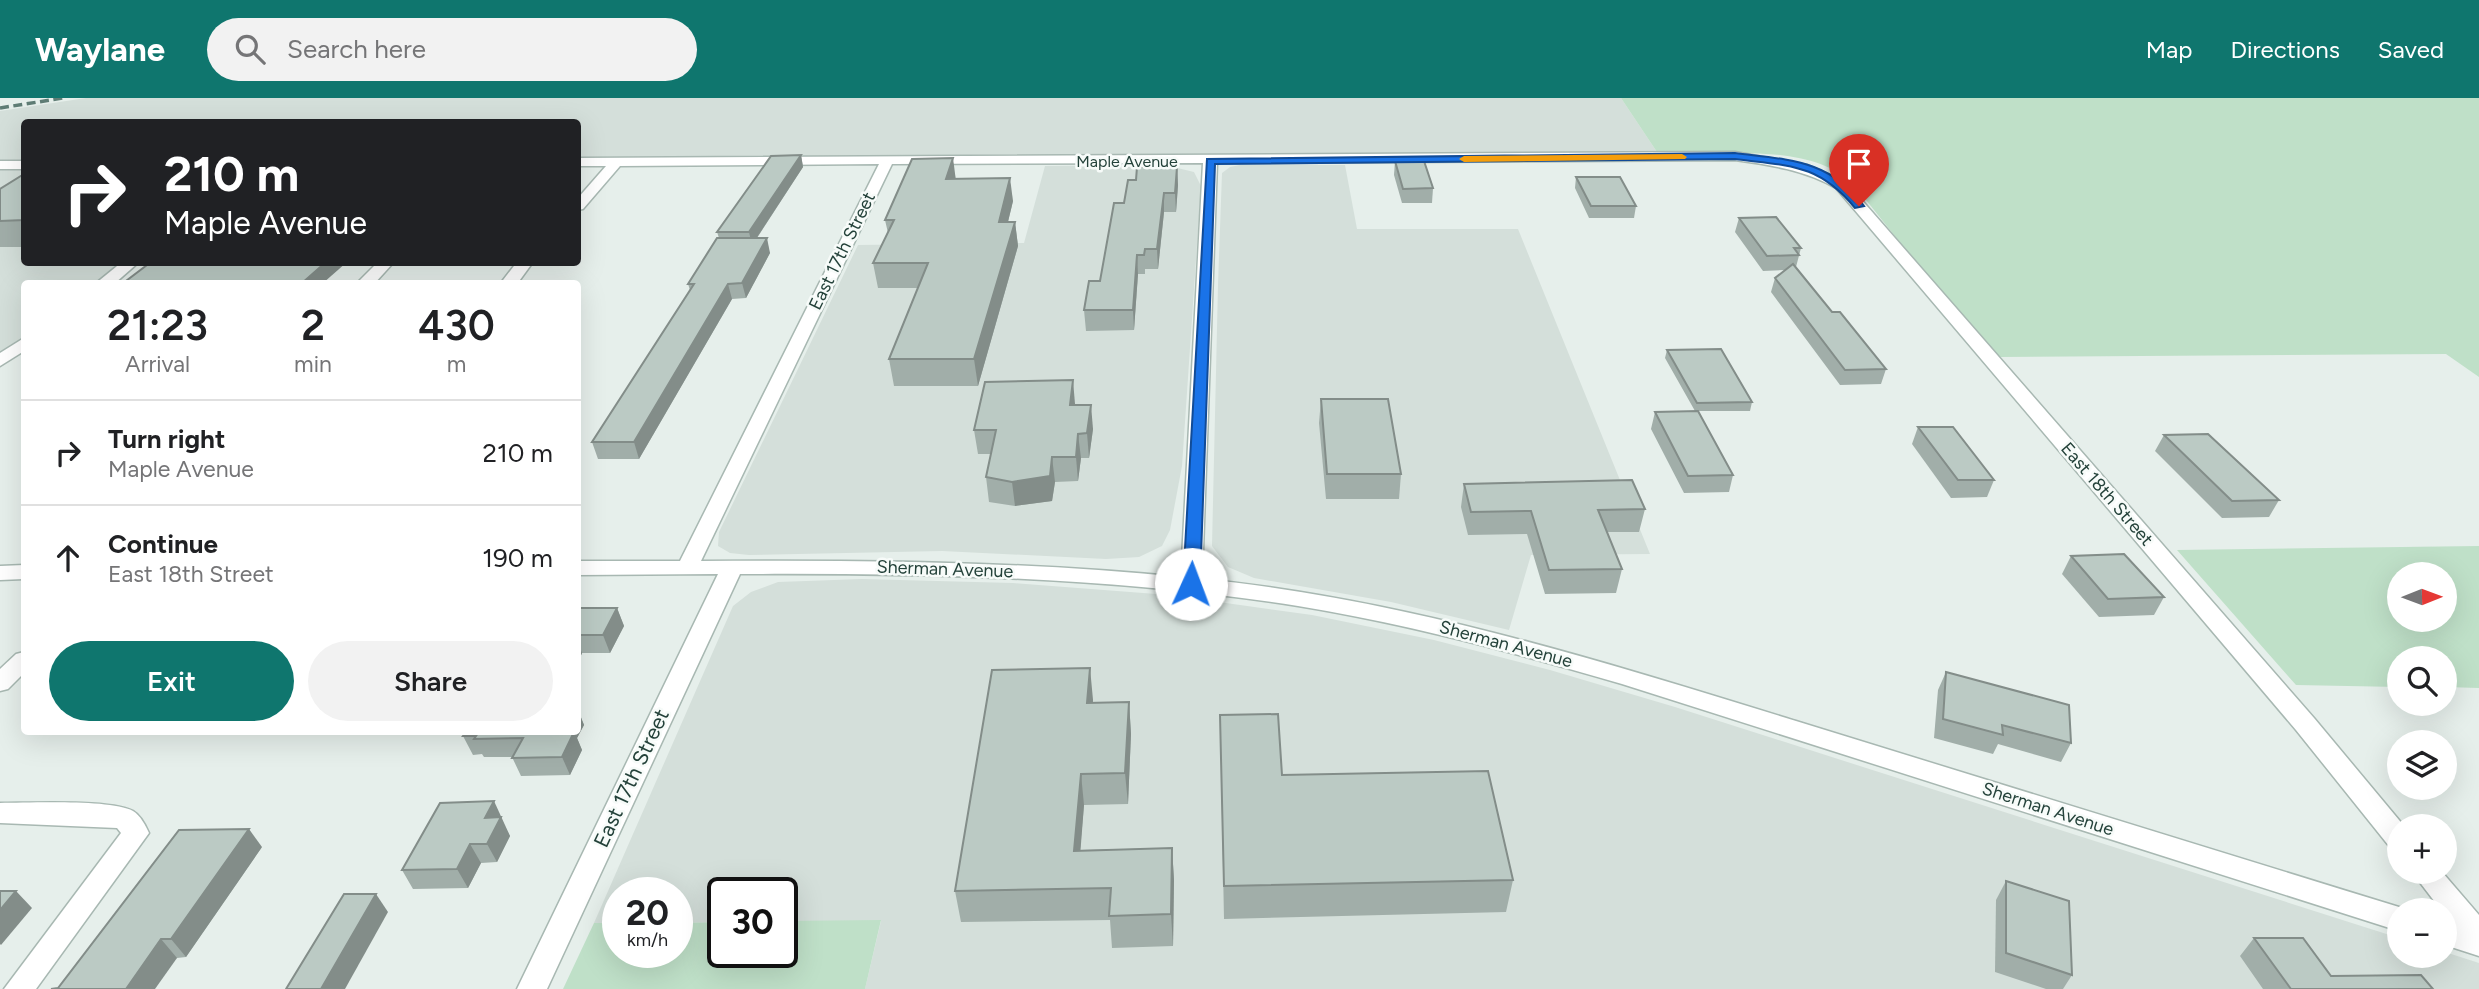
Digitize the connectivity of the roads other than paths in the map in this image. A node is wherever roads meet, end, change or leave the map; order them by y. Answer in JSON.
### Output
{"nodes":[{"id":1,"x":617,"y":161,"type":"junction"},
{"id":2,"x":887,"y":161,"type":"junction"},
{"id":3,"x":1210,"y":161,"type":"junction"},
{"id":4,"x":581,"y":162,"type":"edge"},
{"id":5,"x":0,"y":165,"type":"edge"},
{"id":6,"x":21,"y":165,"type":"edge"},
{"id":7,"x":1802,"y":165,"type":"joint"},
{"id":8,"x":581,"y":203,"type":"edge"},
{"id":9,"x":127,"y":266,"type":"edge"},
{"id":10,"x":383,"y":266,"type":"edge"},
{"id":11,"x":523,"y":266,"type":"edge"},
{"id":12,"x":108,"y":280,"type":"edge"},
{"id":13,"x":368,"y":280,"type":"edge"},
{"id":14,"x":511,"y":280,"type":"edge"},
{"id":15,"x":21,"y":345,"type":"edge"},
{"id":16,"x":0,"y":361,"type":"edge"},
{"id":17,"x":732,"y":567,"type":"junction"},
{"id":18,"x":581,"y":568,"type":"edge"},
{"id":19,"x":687,"y":568,"type":"junction"},
{"id":20,"x":21,"y":572,"type":"edge"},
{"id":21,"x":0,"y":573,"type":"edge"},
{"id":22,"x":1191,"y":584,"type":"junction"},
{"id":23,"x":21,"y":663,"type":"edge"},
{"id":24,"x":0,"y":684,"type":"edge"},
{"id":25,"x":0,"y":813,"type":"edge"},
{"id":26,"x":2387,"y":824,"type":"edge"},
{"id":27,"x":2436,"y":884,"type":"edge"},
{"id":28,"x":2387,"y":915,"type":"edge"},
{"id":29,"x":2479,"y":936,"type":"edge"},
{"id":30,"x":2457,"y":937,"type":"edge"},
{"id":31,"x":2479,"y":944,"type":"edge"},
{"id":32,"x":19,"y":989,"type":"edge"},
{"id":33,"x":532,"y":989,"type":"edge"}],
"edges":[{"from":1,"to":2,"type":"street","name":"Maple Avenue"},
{"from":1,"to":4,"type":"street","name":"Maple Avenue"},
{"from":1,"to":8,"type":"street"},
{"from":2,"to":3,"type":"street","name":"Maple Avenue"},
{"from":2,"to":19,"type":"street","name":"East 17th Street"},
{"from":3,"to":7,"type":"street","name":"Maple Avenue"},
{"from":3,"to":22,"type":"street"},
{"from":5,"to":6,"type":"street"},
{"from":7,"to":26,"type":"street","name":"East 18th Street"},
{"from":9,"to":12,"type":"street"},
{"from":10,"to":13,"type":"street"},
{"from":11,"to":14,"type":"street"},
{"from":15,"to":16,"type":"street"},
{"from":17,"to":19,"type":"street","name":"Sherman Avenue"},
{"from":17,"to":22,"type":"street","name":"Sherman Avenue"},
{"from":17,"to":33,"type":"street","name":"East 17th Street"},
{"from":18,"to":19,"type":"street","name":"Sherman Avenue"},
{"from":20,"to":21,"type":"street"},
{"from":22,"to":28,"type":"street","name":"Sherman Avenue"},
{"from":23,"to":24,"type":"street"},
{"from":25,"to":32,"type":"street"},
{"from":27,"to":29,"type":"street"},
{"from":30,"to":31,"type":"street"}]}
